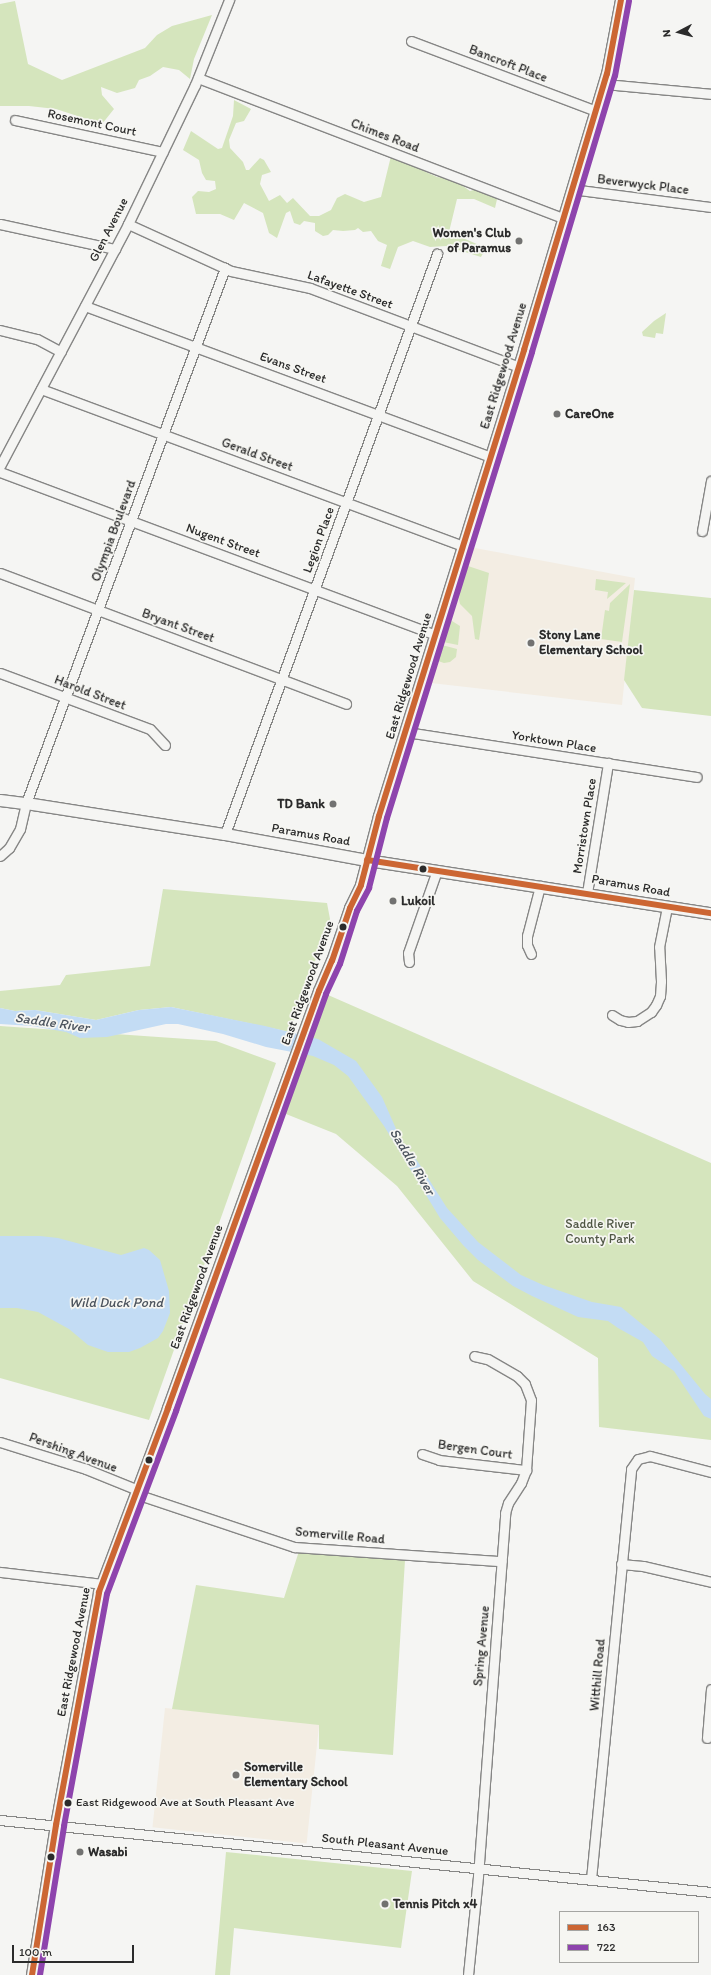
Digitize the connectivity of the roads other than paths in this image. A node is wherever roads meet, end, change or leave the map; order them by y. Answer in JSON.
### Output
{"nodes":[{"id":1,"x":229,"y":0,"type":"edge"},
{"id":2,"x":621,"y":0,"type":"edge"},
{"id":3,"x":411,"y":41,"type":"dead end"},
{"id":4,"x":198,"y":78,"type":"junction"},
{"id":5,"x":604,"y":84,"type":"junction"},
{"id":6,"x":711,"y":94,"type":"edge"},
{"id":7,"x":596,"y":110,"type":"junction"},
{"id":8,"x":15,"y":120,"type":"dead end"},
{"id":9,"x":163,"y":152,"type":"junction"},
{"id":10,"x":572,"y":189,"type":"junction"},
{"id":11,"x":711,"y":207,"type":"edge"},
{"id":12,"x":563,"y":218,"type":"junction"},
{"id":13,"x":0,"y":224,"type":"edge"},
{"id":14,"x":128,"y":224,"type":"junction"},
{"id":15,"x":115,"y":249,"type":"junction"},
{"id":16,"x":437,"y":254,"type":"dead end"},
{"id":17,"x":225,"y":268,"type":"junction"},
{"id":18,"x":85,"y":306,"type":"junction"},
{"id":19,"x":410,"y":326,"type":"junction"},
{"id":20,"x":0,"y":330,"type":"edge"},
{"id":21,"x":196,"y":346,"type":"junction"},
{"id":22,"x":60,"y":352,"type":"junction"},
{"id":23,"x":519,"y":367,"type":"junction"},
{"id":24,"x":40,"y":389,"type":"junction"},
{"id":25,"x":379,"y":414,"type":"junction"},
{"id":26,"x":162,"y":434,"type":"junction"},
{"id":27,"x":491,"y":457,"type":"junction"},
{"id":28,"x":0,"y":466,"type":"edge"},
{"id":29,"x":0,"y":472,"type":"edge"},
{"id":30,"x":711,"y":482,"type":"edge"},
{"id":31,"x":346,"y":502,"type":"junction"},
{"id":32,"x":131,"y":521,"type":"junction"},
{"id":33,"x":702,"y":531,"type":"dead end"},
{"id":34,"x":464,"y":546,"type":"junction"},
{"id":35,"x":0,"y":573,"type":"edge"},
{"id":36,"x":314,"y":589,"type":"junction"},
{"id":37,"x":99,"y":610,"type":"junction"},
{"id":38,"x":436,"y":635,"type":"junction"},
{"id":39,"x":0,"y":673,"type":"edge"},
{"id":40,"x":282,"y":678,"type":"junction"},
{"id":41,"x":66,"y":698,"type":"junction"},
{"id":42,"x":346,"y":704,"type":"dead end"},
{"id":43,"x":406,"y":732,"type":"junction"},
{"id":44,"x":165,"y":745,"type":"dead end"},
{"id":45,"x":608,"y":764,"type":"junction"},
{"id":46,"x":697,"y":777,"type":"dead end"},
{"id":47,"x":0,"y":800,"type":"edge"},
{"id":48,"x":26,"y":803,"type":"junction"},
{"id":49,"x":225,"y":834,"type":"junction"},
{"id":50,"x":0,"y":856,"type":"edge"},
{"id":51,"x":367,"y":860,"type":"junction"},
{"id":52,"x":437,"y":870,"type":"junction"},
{"id":53,"x":540,"y":886,"type":"junction"},
{"id":54,"x":587,"y":893,"type":"junction"},
{"id":55,"x":667,"y":907,"type":"junction"},
{"id":56,"x":711,"y":913,"type":"edge"},
{"id":57,"x":531,"y":954,"type":"dead end"},
{"id":58,"x":409,"y":962,"type":"dead end"},
{"id":59,"x":612,"y":1015,"type":"dead end"},
{"id":60,"x":474,"y":1356,"type":"dead end"},
{"id":61,"x":0,"y":1442,"type":"edge"},
{"id":62,"x":422,"y":1454,"type":"dead end"},
{"id":63,"x":526,"y":1470,"type":"junction"},
{"id":64,"x":711,"y":1472,"type":"edge"},
{"id":65,"x":137,"y":1492,"type":"junction"},
{"id":66,"x":502,"y":1561,"type":"junction"},
{"id":67,"x":621,"y":1564,"type":"junction"},
{"id":68,"x":0,"y":1572,"type":"edge"},
{"id":69,"x":711,"y":1582,"type":"edge"},
{"id":70,"x":102,"y":1584,"type":"junction"},
{"id":71,"x":711,"y":1689,"type":"edge"},
{"id":72,"x":707,"y":1738,"type":"dead end"},
{"id":73,"x":0,"y":1820,"type":"edge"},
{"id":74,"x":56,"y":1825,"type":"junction"},
{"id":75,"x":478,"y":1868,"type":"junction"},
{"id":76,"x":592,"y":1879,"type":"junction"},
{"id":77,"x":711,"y":1892,"type":"edge"},
{"id":78,"x":32,"y":1975,"type":"edge"},
{"id":79,"x":468,"y":1975,"type":"edge"}],
"edges":[{"from":1,"to":4,"type":"street","name":"Glen Avenue"},
{"from":2,"to":5,"type":"main road","name":"East Ridgewood Avenue"},
{"from":3,"to":7,"type":"street","name":"Bancroft Place"},
{"from":4,"to":9,"type":"street","name":"Glen Avenue"},
{"from":4,"to":12,"type":"street","name":"Chimes Road"},
{"from":5,"to":6,"type":"street"},
{"from":5,"to":7,"type":"main road","name":"East Ridgewood Avenue"},
{"from":7,"to":10,"type":"main road","name":"East Ridgewood Avenue"},
{"from":8,"to":9,"type":"street","name":"Rosemont Court"},
{"from":9,"to":14,"type":"street","name":"Glen Avenue"},
{"from":10,"to":11,"type":"street","name":"Beverwyck Place"},
{"from":10,"to":12,"type":"main road","name":"East Ridgewood Avenue"},
{"from":12,"to":23,"type":"main road","name":"East Ridgewood Avenue"},
{"from":13,"to":15,"type":"street"},
{"from":14,"to":15,"type":"street","name":"Glen Avenue"},
{"from":14,"to":17,"type":"street","name":"Lafayette Street"},
{"from":15,"to":18,"type":"street","name":"Glen Avenue"},
{"from":16,"to":19,"type":"street","name":"Legion Place"},
{"from":17,"to":19,"type":"street","name":"Lafayette Street"},
{"from":17,"to":21,"type":"street","name":"Olympia Boulevard"},
{"from":18,"to":21,"type":"street","name":"Evans Street"},
{"from":18,"to":22,"type":"street","name":"Glen Avenue"},
{"from":19,"to":23,"type":"street","name":"Lafayette Street"},
{"from":19,"to":25,"type":"street","name":"Legion Place"},
{"from":20,"to":22,"type":"street"},
{"from":21,"to":25,"type":"street","name":"Evans Street"},
{"from":21,"to":26,"type":"street","name":"Olympia Boulevard"},
{"from":22,"to":24,"type":"street","name":"Glen Avenue"},
{"from":23,"to":27,"type":"main road","name":"East Ridgewood Avenue"},
{"from":24,"to":26,"type":"street","name":"Gerald Street"},
{"from":24,"to":28,"type":"street","name":"Glen Avenue"},
{"from":25,"to":27,"type":"street","name":"Evans Street"},
{"from":25,"to":31,"type":"street","name":"Legion Place"},
{"from":26,"to":31,"type":"street","name":"Gerald Street"},
{"from":26,"to":32,"type":"street","name":"Olympia Boulevard"},
{"from":27,"to":34,"type":"main road","name":"East Ridgewood Avenue"},
{"from":29,"to":32,"type":"street","name":"Nugent Street"},
{"from":30,"to":33,"type":"street"},
{"from":31,"to":34,"type":"street","name":"Gerald Street"},
{"from":31,"to":36,"type":"street","name":"Legion Place"},
{"from":32,"to":36,"type":"street","name":"Nugent Street"},
{"from":32,"to":37,"type":"street","name":"Olympia Boulevard"},
{"from":34,"to":38,"type":"main road","name":"East Ridgewood Avenue"},
{"from":35,"to":37,"type":"street","name":"Bryant Street"},
{"from":36,"to":38,"type":"street","name":"Nugent Street"},
{"from":36,"to":40,"type":"street","name":"Legion Place"},
{"from":37,"to":40,"type":"street","name":"Bryant Street"},
{"from":37,"to":41,"type":"street","name":"Olympia Boulevard"},
{"from":38,"to":43,"type":"main road","name":"East Ridgewood Avenue"},
{"from":39,"to":41,"type":"street","name":"Harold Street"},
{"from":40,"to":42,"type":"street","name":"Bryant Street"},
{"from":40,"to":49,"type":"street","name":"Legion Place"},
{"from":41,"to":44,"type":"street","name":"Harold Street"},
{"from":41,"to":48,"type":"street","name":"Olympia Boulevard"},
{"from":43,"to":45,"type":"street","name":"Yorktown Place"},
{"from":43,"to":51,"type":"main road","name":"East Ridgewood Avenue"},
{"from":45,"to":46,"type":"street","name":"Yorktown Place"},
{"from":45,"to":54,"type":"street","name":"Morristown Place"},
{"from":47,"to":48,"type":"main road","name":"Paramus Road"},
{"from":48,"to":49,"type":"main road","name":"Paramus Road"},
{"from":48,"to":50,"type":"street","name":"Olympia Boulevard"},
{"from":49,"to":51,"type":"main road","name":"Paramus Road"},
{"from":51,"to":52,"type":"main road","name":"Paramus Road"},
{"from":51,"to":65,"type":"main road","name":"East Ridgewood Avenue"},
{"from":52,"to":53,"type":"main road","name":"Paramus Road"},
{"from":52,"to":58,"type":"street"},
{"from":53,"to":54,"type":"main road","name":"Paramus Road"},
{"from":53,"to":57,"type":"street"},
{"from":54,"to":55,"type":"main road","name":"Paramus Road"},
{"from":55,"to":56,"type":"main road","name":"Paramus Road"},
{"from":55,"to":59,"type":"street"},
{"from":60,"to":63,"type":"street","name":"Spring Avenue"},
{"from":61,"to":65,"type":"street","name":"Pershing Avenue"},
{"from":62,"to":63,"type":"street","name":"Bergen Court"},
{"from":63,"to":66,"type":"street","name":"Spring Avenue"},
{"from":64,"to":67,"type":"street","name":"Witthill Road"},
{"from":65,"to":66,"type":"street","name":"Somerville Road"},
{"from":65,"to":70,"type":"main road","name":"East Ridgewood Avenue"},
{"from":66,"to":75,"type":"street","name":"Spring Avenue"},
{"from":67,"to":69,"type":"street"},
{"from":67,"to":76,"type":"street","name":"Witthill Road"},
{"from":68,"to":70,"type":"street"},
{"from":70,"to":74,"type":"main road","name":"East Ridgewood Avenue"},
{"from":71,"to":72,"type":"street"},
{"from":73,"to":74,"type":"street","name":"South Pleasant Avenue"},
{"from":74,"to":75,"type":"street","name":"South Pleasant Avenue"},
{"from":74,"to":78,"type":"main road","name":"East Ridgewood Avenue"},
{"from":75,"to":76,"type":"street","name":"South Pleasant Avenue"},
{"from":75,"to":79,"type":"street","name":"Spring Avenue"},
{"from":76,"to":77,"type":"street","name":"South Pleasant Avenue"}]}
